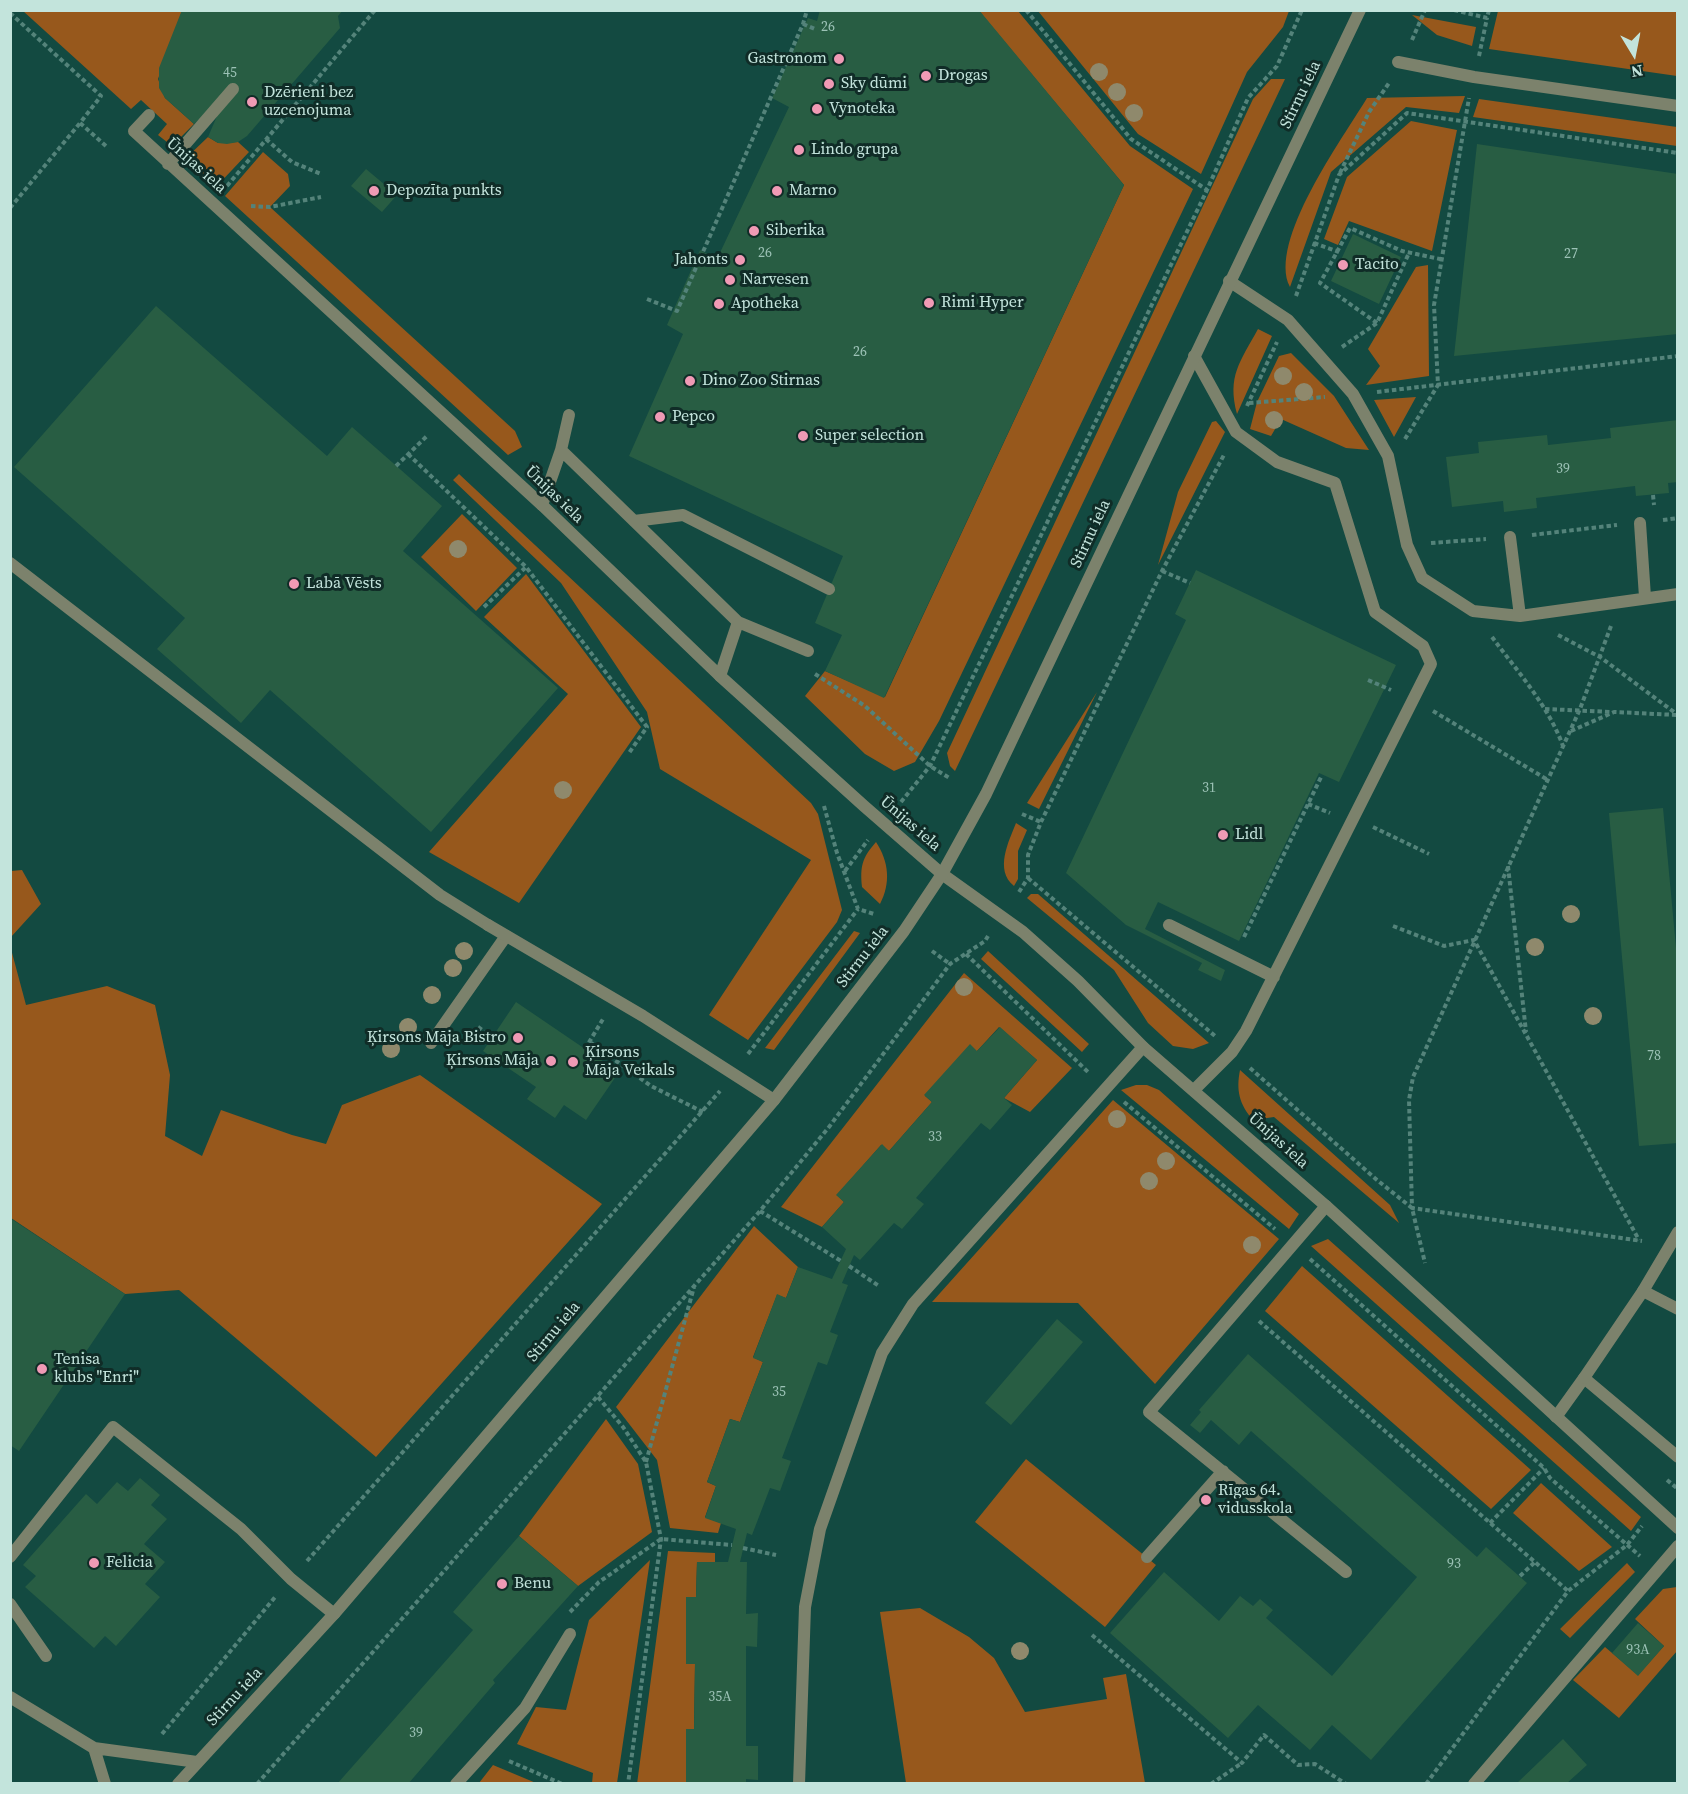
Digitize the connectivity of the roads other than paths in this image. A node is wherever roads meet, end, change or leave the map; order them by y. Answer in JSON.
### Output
{"nodes":[{"id":1,"x":1360,"y":10,"type":"edge"},
{"id":2,"x":1401,"y":63,"type":"road end"},
{"id":3,"x":233,"y":89,"type":"dead end"},
{"id":4,"x":1677,"y":106,"type":"edge"},
{"id":5,"x":149,"y":115,"type":"dead end"},
{"id":6,"x":168,"y":164,"type":"junction"},
{"id":7,"x":1229,"y":281,"type":"junction"},
{"id":8,"x":1194,"y":356,"type":"junction"},
{"id":9,"x":569,"y":415,"type":"dead end"},
{"id":10,"x":561,"y":450,"type":"junction"},
{"id":11,"x":542,"y":505,"type":"junction"},
{"id":12,"x":634,"y":521,"type":"junction"},
{"id":13,"x":1640,"y":523,"type":"road end"},
{"id":14,"x":1510,"y":537,"type":"road end"},
{"id":15,"x":10,"y":563,"type":"edge"},
{"id":16,"x":829,"y":589,"type":"dead end"},
{"id":17,"x":1677,"y":594,"type":"edge"},
{"id":18,"x":1646,"y":597,"type":"junction"},
{"id":19,"x":1520,"y":615,"type":"junction"},
{"id":20,"x":738,"y":622,"type":"junction"},
{"id":21,"x":808,"y":651,"type":"road end"},
{"id":22,"x":720,"y":676,"type":"junction"},
{"id":23,"x":942,"y":874,"type":"junction"},
{"id":24,"x":1169,"y":925,"type":"dead end"},
{"id":25,"x":506,"y":936,"type":"junction"},
{"id":26,"x":1274,"y":977,"type":"junction"},
{"id":27,"x":431,"y":1043,"type":"dead end"},
{"id":28,"x":1143,"y":1047,"type":"junction"},
{"id":29,"x":1195,"y":1089,"type":"junction"},
{"id":30,"x":774,"y":1100,"type":"junction"},
{"id":31,"x":1326,"y":1206,"type":"junction"},
{"id":32,"x":1677,"y":1232,"type":"edge"},
{"id":33,"x":1643,"y":1291,"type":"junction"},
{"id":34,"x":1677,"y":1309,"type":"edge"},
{"id":35,"x":1584,"y":1378,"type":"junction"},
{"id":36,"x":1556,"y":1417,"type":"junction"},
{"id":37,"x":1677,"y":1456,"type":"edge"},
{"id":38,"x":1223,"y":1472,"type":"junction"},
{"id":39,"x":1677,"y":1528,"type":"edge"},
{"id":40,"x":1677,"y":1546,"type":"edge"},
{"id":41,"x":10,"y":1557,"type":"edge"},
{"id":42,"x":1147,"y":1557,"type":"dead end"},
{"id":43,"x":1346,"y":1572,"type":"dead end"},
{"id":44,"x":10,"y":1604,"type":"edge"},
{"id":45,"x":334,"y":1614,"type":"junction"},
{"id":46,"x":570,"y":1634,"type":"dead end"},
{"id":47,"x":46,"y":1656,"type":"dead end"},
{"id":48,"x":10,"y":1697,"type":"edge"},
{"id":49,"x":94,"y":1748,"type":"junction"},
{"id":50,"x":197,"y":1762,"type":"junction"},
{"id":51,"x":105,"y":1784,"type":"edge"},
{"id":52,"x":178,"y":1784,"type":"edge"},
{"id":53,"x":456,"y":1784,"type":"edge"},
{"id":54,"x":799,"y":1784,"type":"edge"},
{"id":55,"x":1474,"y":1784,"type":"edge"}],
"edges":[{"from":1,"to":7,"type":"street","name":"Stirnu iela"},
{"from":2,"to":4,"type":"street"},
{"from":3,"to":6,"type":"street"},
{"from":5,"to":6,"type":"street","name":"Ūnijas iela"},
{"from":6,"to":11,"type":"street","name":"Ūnijas iela"},
{"from":7,"to":8,"type":"street","name":"Stirnu iela"},
{"from":7,"to":19,"type":"street"},
{"from":8,"to":23,"type":"street","name":"Stirnu iela"},
{"from":8,"to":26,"type":"street"},
{"from":9,"to":10,"type":"street"},
{"from":10,"to":11,"type":"street"},
{"from":10,"to":12,"type":"street"},
{"from":11,"to":22,"type":"street","name":"Ūnijas iela"},
{"from":12,"to":16,"type":"street"},
{"from":12,"to":20,"type":"street"},
{"from":13,"to":18,"type":"street"},
{"from":14,"to":19,"type":"street"},
{"from":15,"to":25,"type":"street"},
{"from":17,"to":18,"type":"street"},
{"from":18,"to":19,"type":"street"},
{"from":20,"to":21,"type":"street"},
{"from":20,"to":22,"type":"street"},
{"from":22,"to":23,"type":"street","name":"Ūnijas iela"},
{"from":23,"to":28,"type":"street","name":"Ūnijas iela"},
{"from":23,"to":30,"type":"street","name":"Stirnu iela"},
{"from":24,"to":26,"type":"street"},
{"from":25,"to":27,"type":"street"},
{"from":25,"to":30,"type":"street"},
{"from":26,"to":29,"type":"street"},
{"from":28,"to":29,"type":"street","name":"Ūnijas iela"},
{"from":28,"to":54,"type":"street"},
{"from":29,"to":31,"type":"street","name":"Ūnijas iela"},
{"from":30,"to":45,"type":"street","name":"Stirnu iela"},
{"from":31,"to":36,"type":"street","name":"Ūnijas iela"},
{"from":31,"to":38,"type":"street"},
{"from":32,"to":33,"type":"street"},
{"from":33,"to":34,"type":"street"},
{"from":33,"to":35,"type":"street"},
{"from":35,"to":36,"type":"street"},
{"from":35,"to":37,"type":"street"},
{"from":36,"to":39,"type":"street","name":"Ūnijas iela"},
{"from":38,"to":42,"type":"street"},
{"from":38,"to":43,"type":"street"},
{"from":40,"to":55,"type":"street"},
{"from":41,"to":45,"type":"street"},
{"from":44,"to":47,"type":"street"},
{"from":45,"to":50,"type":"street","name":"Stirnu iela"},
{"from":46,"to":53,"type":"street"},
{"from":48,"to":49,"type":"street"},
{"from":49,"to":50,"type":"street"},
{"from":49,"to":51,"type":"street"},
{"from":50,"to":52,"type":"street","name":"Stirnu iela"}]}
